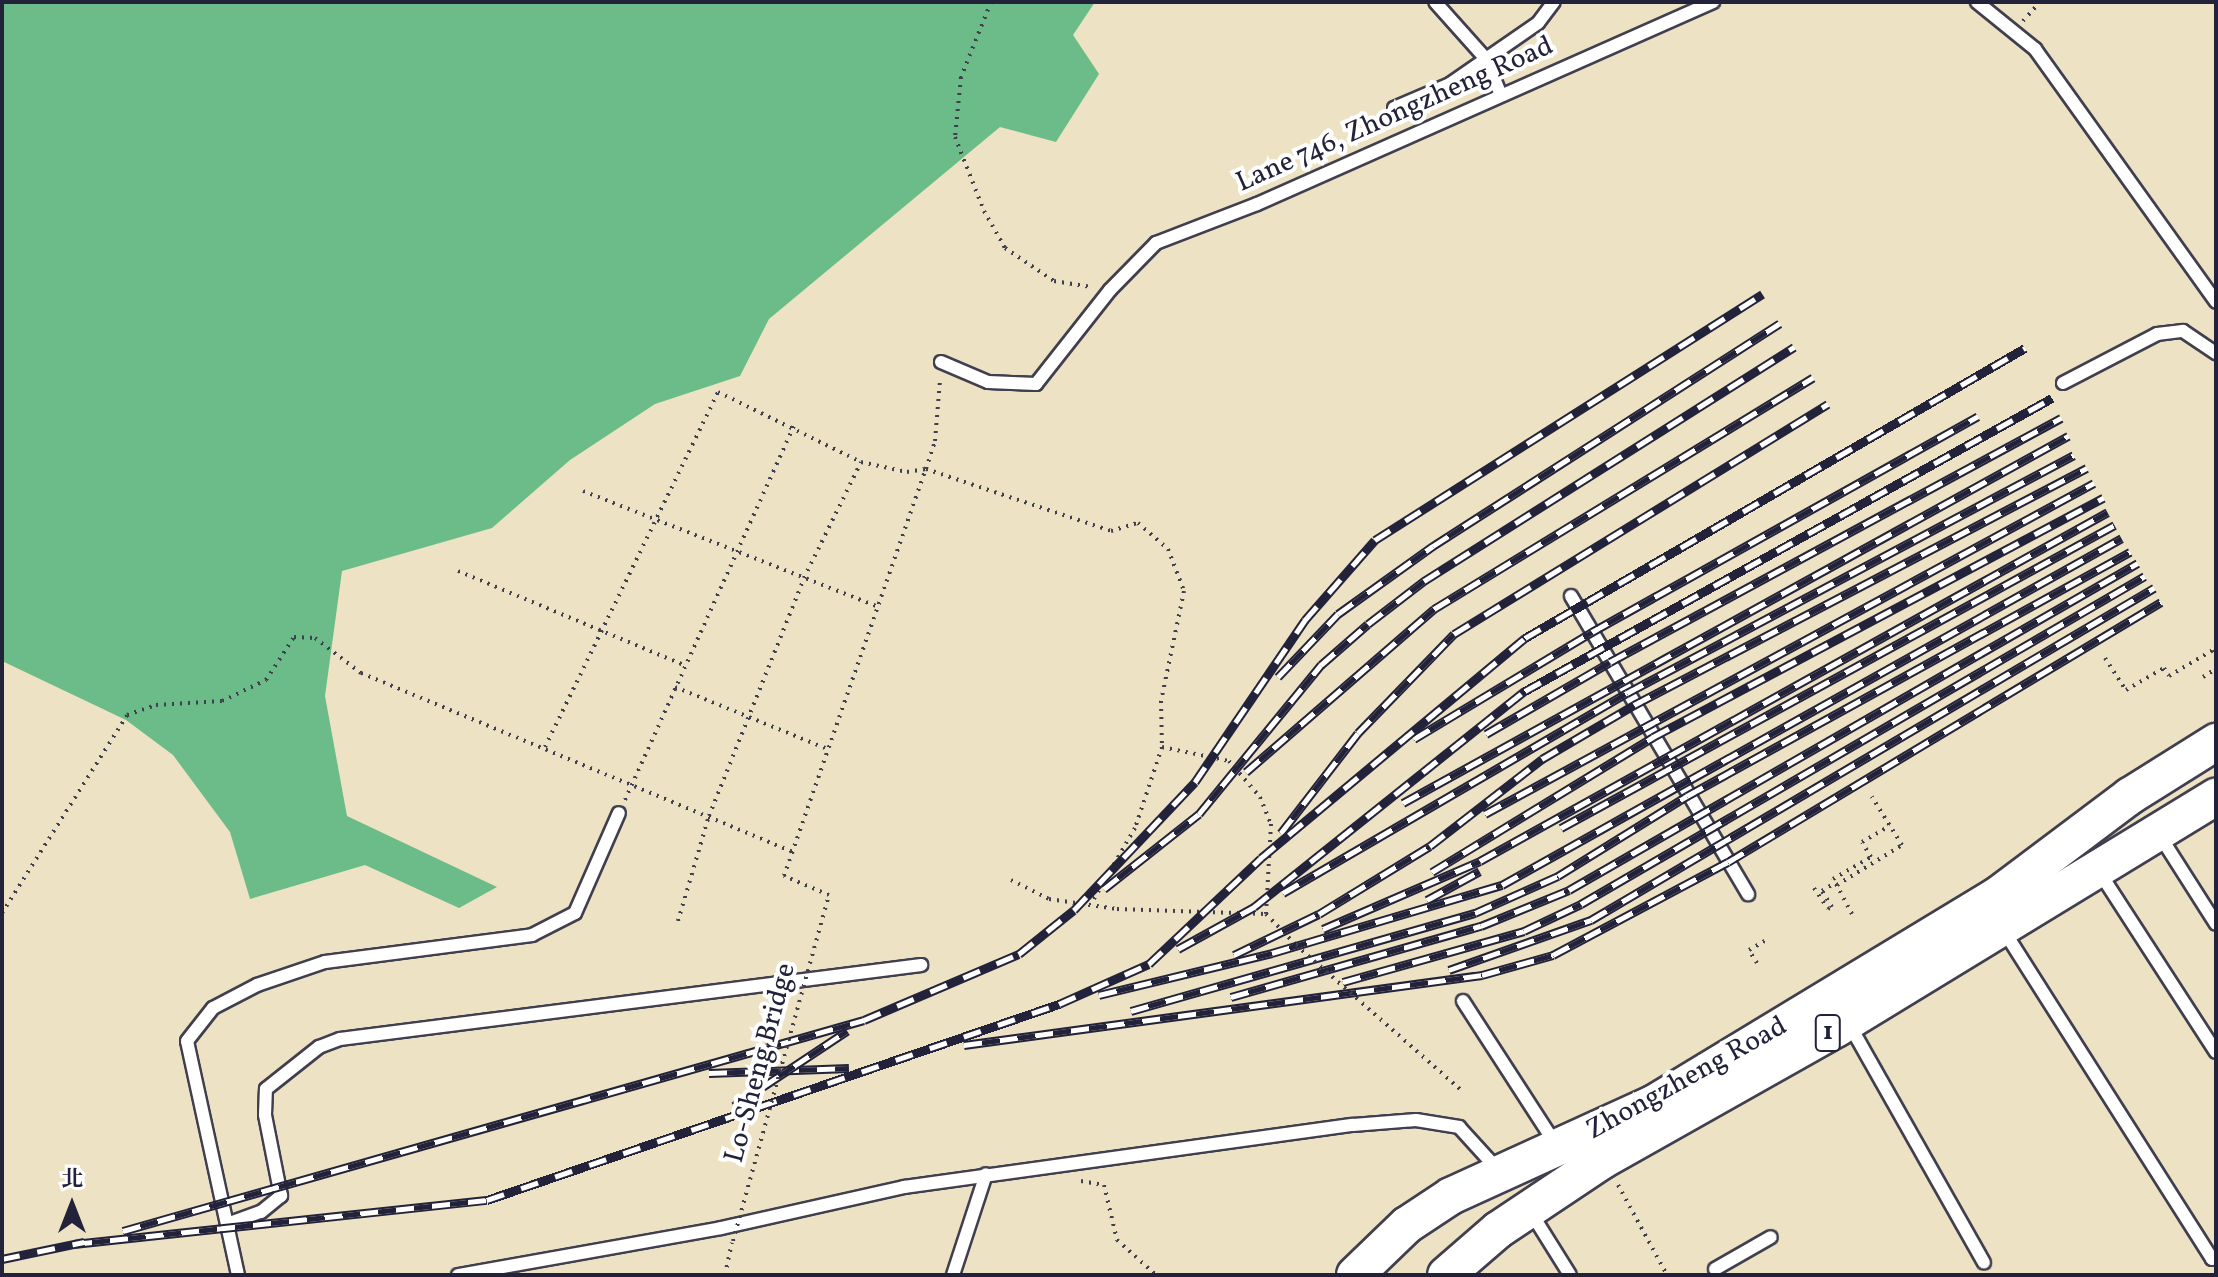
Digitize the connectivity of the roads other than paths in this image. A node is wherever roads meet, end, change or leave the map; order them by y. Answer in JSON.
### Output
{"nodes":[{"id":1,"x":1435,"y":2,"type":"edge"},
{"id":2,"x":1554,"y":2,"type":"edge"},
{"id":3,"x":1713,"y":2,"type":"edge"},
{"id":4,"x":1977,"y":2,"type":"edge"},
{"id":5,"x":1486,"y":59,"type":"junction"},
{"id":6,"x":1500,"y":93,"type":"junction"},
{"id":7,"x":1394,"y":108,"type":"dead end"},
{"id":8,"x":2216,"y":302,"type":"edge"},
{"id":9,"x":2216,"y":353,"type":"edge"},
{"id":10,"x":941,"y":362,"type":"road end"},
{"id":11,"x":2063,"y":383,"type":"dead end"},
{"id":12,"x":1571,"y":596,"type":"dead end"},
{"id":13,"x":2216,"y":742,"type":"edge"},
{"id":14,"x":2216,"y":797,"type":"edge"},
{"id":15,"x":619,"y":813,"type":"road end"},
{"id":16,"x":2157,"y":832,"type":"junction"},
{"id":17,"x":2098,"y":870,"type":"junction"},
{"id":18,"x":1748,"y":894,"type":"dead end"},
{"id":19,"x":2216,"y":924,"type":"edge"},
{"id":20,"x":2002,"y":929,"type":"junction"},
{"id":21,"x":921,"y":965,"type":"dead end"},
{"id":22,"x":1463,"y":1001,"type":"dead end"},
{"id":23,"x":1848,"y":1022,"type":"junction"},
{"id":24,"x":2216,"y":1052,"type":"edge"},
{"id":25,"x":1557,"y":1148,"type":"junction"},
{"id":26,"x":986,"y":1174,"type":"junction"},
{"id":27,"x":1501,"y":1174,"type":"junction"},
{"id":28,"x":1528,"y":1209,"type":"junction"},
{"id":29,"x":230,"y":1223,"type":"junction"},
{"id":30,"x":1771,"y":1237,"type":"dead end"},
{"id":31,"x":2216,"y":1257,"type":"edge"},
{"id":32,"x":1984,"y":1263,"type":"dead end"},
{"id":33,"x":1712,"y":1273,"type":"edge"},
{"id":34,"x":238,"y":1275,"type":"edge"},
{"id":35,"x":458,"y":1275,"type":"edge"},
{"id":36,"x":953,"y":1275,"type":"edge"},
{"id":37,"x":1355,"y":1275,"type":"edge"},
{"id":38,"x":1446,"y":1275,"type":"edge"},
{"id":39,"x":1570,"y":1275,"type":"edge"}],
"edges":[{"from":1,"to":5,"type":"lane"},
{"from":2,"to":5,"type":"lane"},
{"from":3,"to":6,"type":"lane","name":"Lane 746, Zhongzheng Road"},
{"from":4,"to":8,"type":"lane"},
{"from":5,"to":6,"type":"lane"},
{"from":5,"to":7,"type":"lane"},
{"from":6,"to":10,"type":"lane","name":"Lane 746, Zhongzheng Road"},
{"from":9,"to":11,"type":"lane"},
{"from":12,"to":18,"type":"lane"},
{"from":13,"to":25,"type":"main road","name":"Zhongzheng Road","number":"1"},
{"from":14,"to":16,"type":"main road","name":"Zhongzheng Road","number":"1"},
{"from":15,"to":29,"type":"lane"},
{"from":16,"to":17,"type":"main road","name":"Zhongzheng Road","number":"1"},
{"from":16,"to":19,"type":"lane"},
{"from":17,"to":20,"type":"main road","name":"Zhongzheng Road","number":"1"},
{"from":17,"to":24,"type":"lane"},
{"from":20,"to":23,"type":"main road","name":"Zhongzheng Road","number":"1"},
{"from":20,"to":31,"type":"lane"},
{"from":21,"to":29,"type":"lane"},
{"from":22,"to":25,"type":"lane"},
{"from":23,"to":28,"type":"main road","name":"Zhongzheng Road","number":"1"},
{"from":23,"to":32,"type":"lane"},
{"from":25,"to":27,"type":"main road","name":"Zhongzheng Road","number":"1"},
{"from":26,"to":27,"type":"lane"},
{"from":26,"to":35,"type":"lane"},
{"from":26,"to":36,"type":"lane"},
{"from":27,"to":28,"type":"main road"},
{"from":27,"to":37,"type":"main road","name":"Zhongzheng Road","number":"1"},
{"from":28,"to":38,"type":"main road","name":"Zhongzheng Road","number":"1"},
{"from":28,"to":39,"type":"lane"},
{"from":29,"to":34,"type":"lane"},
{"from":30,"to":33,"type":"lane"}]}
